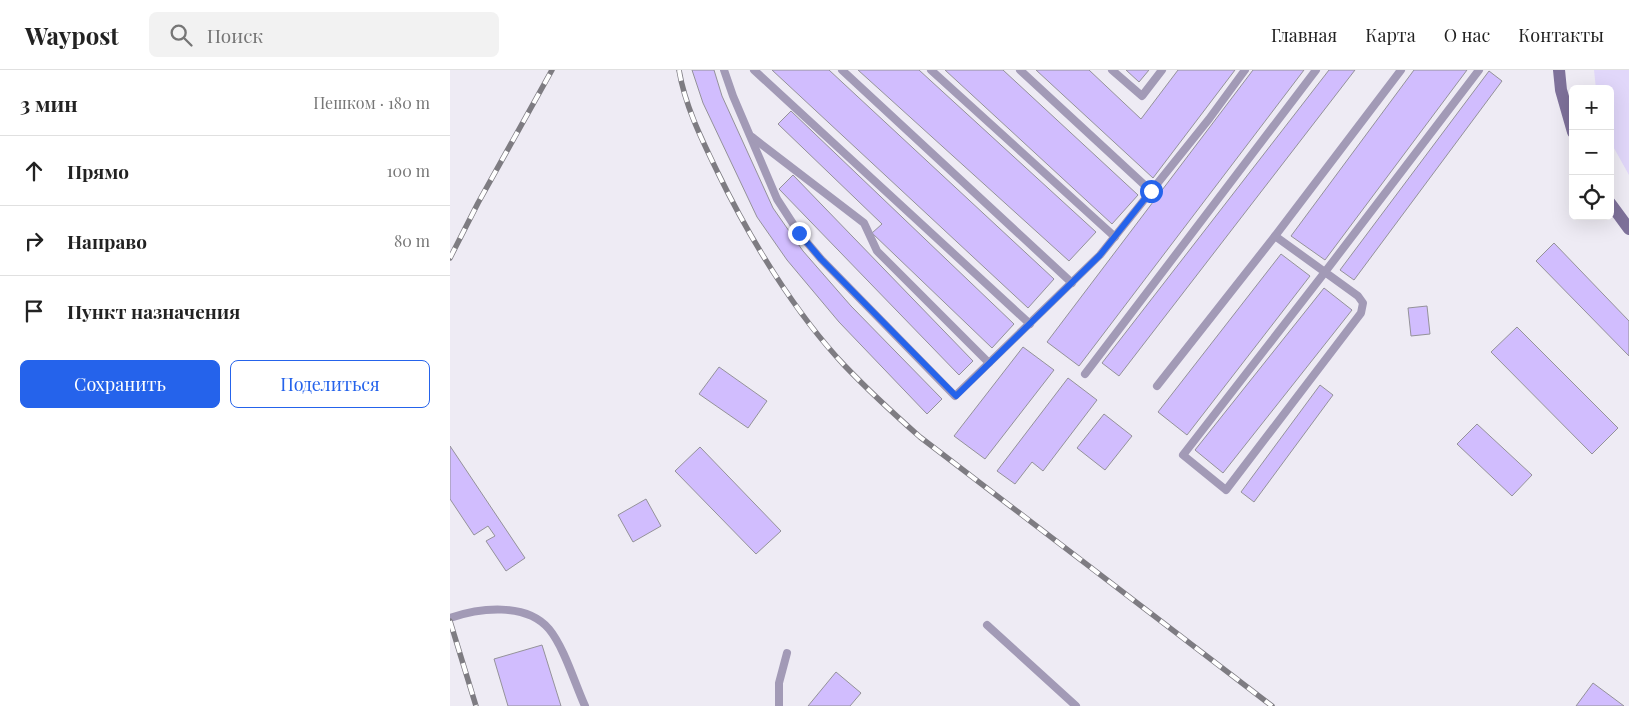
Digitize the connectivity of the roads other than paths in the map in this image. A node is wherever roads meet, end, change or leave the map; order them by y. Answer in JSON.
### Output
{"nodes":[{"id":1,"x":724,"y":70,"type":"edge"},
{"id":2,"x":754,"y":70,"type":"edge"},
{"id":3,"x":842,"y":70,"type":"edge"},
{"id":4,"x":931,"y":70,"type":"edge"},
{"id":5,"x":1020,"y":70,"type":"edge"},
{"id":6,"x":1112,"y":70,"type":"edge"},
{"id":7,"x":1162,"y":70,"type":"edge"},
{"id":8,"x":1245,"y":70,"type":"edge"},
{"id":9,"x":1316,"y":70,"type":"edge"},
{"id":10,"x":1401,"y":70,"type":"edge"},
{"id":11,"x":1479,"y":70,"type":"edge"},
{"id":12,"x":1559,"y":70,"type":"edge"},
{"id":13,"x":1572,"y":130,"type":"edge"},
{"id":14,"x":751,"y":136,"type":"junction"},
{"id":15,"x":1151,"y":191,"type":"junction"},
{"id":16,"x":1614,"y":208,"type":"edge"},
{"id":17,"x":1629,"y":229,"type":"edge"},
{"id":18,"x":1275,"y":236,"type":"junction"},
{"id":19,"x":1115,"y":237,"type":"junction"},
{"id":20,"x":1325,"y":272,"type":"junction"},
{"id":21,"x":1072,"y":282,"type":"junction"},
{"id":22,"x":1030,"y":324,"type":"junction"},
{"id":23,"x":989,"y":363,"type":"junction"},
{"id":24,"x":1085,"y":374,"type":"dead end"},
{"id":25,"x":1157,"y":386,"type":"dead end"},
{"id":26,"x":450,"y":618,"type":"edge"},
{"id":27,"x":987,"y":626,"type":"dead end"},
{"id":28,"x":787,"y":653,"type":"dead end"},
{"id":29,"x":585,"y":706,"type":"edge"},
{"id":30,"x":780,"y":706,"type":"edge"},
{"id":31,"x":1076,"y":706,"type":"edge"}],
"edges":[{"from":1,"to":14,"type":"lane"},
{"from":2,"to":22,"type":"lane"},
{"from":3,"to":21,"type":"lane"},
{"from":4,"to":19,"type":"lane"},
{"from":5,"to":15,"type":"lane"},
{"from":6,"to":7,"type":"lane"},
{"from":8,"to":15,"type":"lane"},
{"from":9,"to":24,"type":"lane"},
{"from":10,"to":18,"type":"lane"},
{"from":11,"to":20,"type":"lane"},
{"from":12,"to":13,"type":"street"},
{"from":14,"to":23,"type":"lane"},
{"from":14,"to":23,"type":"lane"},
{"from":15,"to":19,"type":"lane"},
{"from":16,"to":17,"type":"street"},
{"from":18,"to":20,"type":"lane"},
{"from":18,"to":25,"type":"lane"},
{"from":19,"to":21,"type":"lane"},
{"from":20,"to":20,"type":"lane"},
{"from":21,"to":22,"type":"lane"},
{"from":22,"to":23,"type":"lane"},
{"from":26,"to":29,"type":"lane"},
{"from":27,"to":31,"type":"lane"},
{"from":28,"to":30,"type":"lane"}]}
